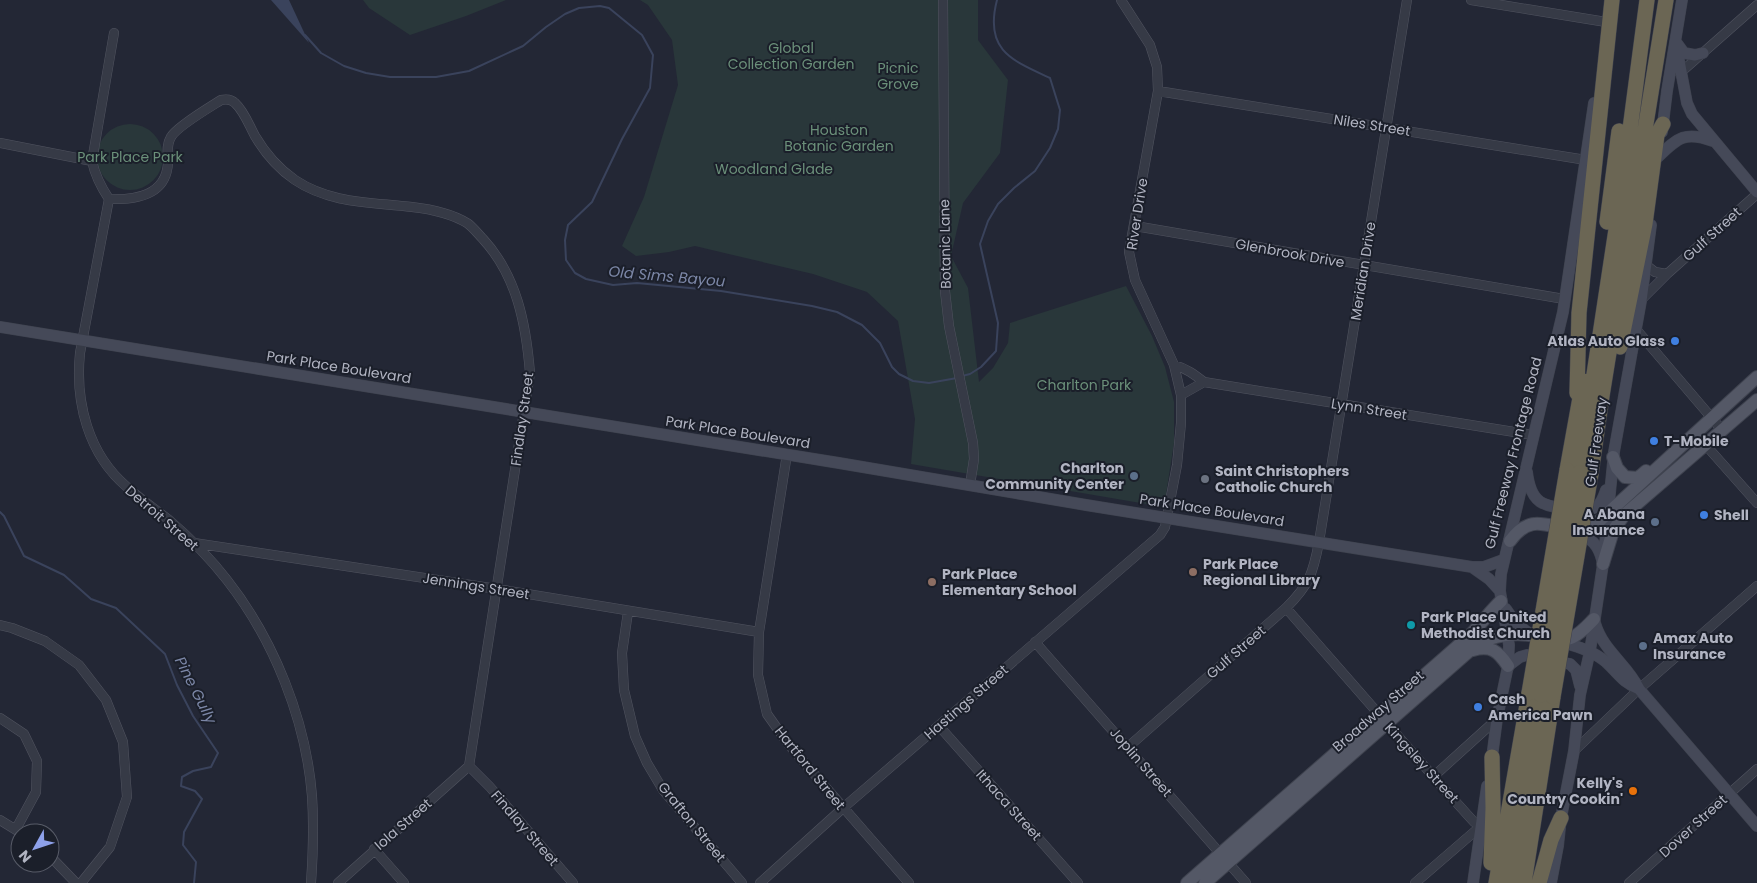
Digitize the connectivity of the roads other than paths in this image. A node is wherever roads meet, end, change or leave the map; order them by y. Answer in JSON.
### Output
{"nodes":[{"id":1,"x":943,"y":0,"type":"edge"},
{"id":2,"x":1121,"y":0,"type":"edge"},
{"id":3,"x":1407,"y":0,"type":"edge"},
{"id":4,"x":1471,"y":0,"type":"edge"},
{"id":5,"x":1611,"y":0,"type":"edge"},
{"id":6,"x":1637,"y":0,"type":"edge"},
{"id":7,"x":1647,"y":0,"type":"edge"},
{"id":8,"x":1666,"y":0,"type":"edge"},
{"id":9,"x":1682,"y":0,"type":"edge"},
{"id":10,"x":1757,"y":5,"type":"edge"},
{"id":11,"x":1606,"y":22,"type":"junction"},
{"id":12,"x":114,"y":33,"type":"dead end"},
{"id":13,"x":1675,"y":41,"type":"junction"},
{"id":14,"x":1703,"y":53,"type":"junction"},
{"id":15,"x":1680,"y":73,"type":"junction"},
{"id":16,"x":1158,"y":91,"type":"junction"},
{"id":17,"x":1663,"y":124,"type":"junction"},
{"id":18,"x":1387,"y":127,"type":"junction"},
{"id":19,"x":1714,"y":142,"type":"junction"},
{"id":20,"x":0,"y":143,"type":"edge"},
{"id":21,"x":1658,"y":157,"type":"junction"},
{"id":22,"x":1586,"y":160,"type":"junction"},
{"id":23,"x":92,"y":161,"type":"junction"},
{"id":24,"x":1757,"y":193,"type":"edge"},
{"id":25,"x":109,"y":199,"type":"junction"},
{"id":26,"x":1135,"y":226,"type":"junction"},
{"id":27,"x":1364,"y":265,"type":"junction"},
{"id":28,"x":1646,"y":265,"type":"junction"},
{"id":29,"x":1667,"y":274,"type":"junction"},
{"id":30,"x":1564,"y":299,"type":"junction"},
{"id":31,"x":1641,"y":301,"type":"junction"},
{"id":32,"x":0,"y":327,"type":"edge"},
{"id":33,"x":1635,"y":328,"type":"junction"},
{"id":34,"x":82,"y":340,"type":"junction"},
{"id":35,"x":1652,"y":348,"type":"junction"},
{"id":36,"x":1631,"y":352,"type":"junction"},
{"id":37,"x":1174,"y":366,"type":"junction"},
{"id":38,"x":1757,"y":376,"type":"edge"},
{"id":39,"x":1204,"y":382,"type":"junction"},
{"id":40,"x":1181,"y":395,"type":"junction"},
{"id":41,"x":1602,"y":396,"type":"junction"},
{"id":42,"x":1757,"y":400,"type":"edge"},
{"id":43,"x":1341,"y":404,"type":"junction"},
{"id":44,"x":1578,"y":409,"type":"junction"},
{"id":45,"x":525,"y":413,"type":"junction"},
{"id":46,"x":1711,"y":417,"type":"junction"},
{"id":47,"x":1722,"y":430,"type":"junction"},
{"id":48,"x":1696,"y":433,"type":"junction"},
{"id":49,"x":1533,"y":435,"type":"junction"},
{"id":50,"x":1706,"y":444,"type":"junction"},
{"id":51,"x":787,"y":454,"type":"junction"},
{"id":52,"x":1613,"y":457,"type":"junction"},
{"id":53,"x":1526,"y":465,"type":"junction"},
{"id":54,"x":1656,"y":469,"type":"junction"},
{"id":55,"x":1579,"y":472,"type":"junction"},
{"id":56,"x":1610,"y":484,"type":"junction"},
{"id":57,"x":970,"y":485,"type":"junction"},
{"id":58,"x":1757,"y":503,"type":"edge"},
{"id":59,"x":1607,"y":514,"type":"junction"},
{"id":60,"x":1167,"y":518,"type":"junction"},
{"id":61,"x":1576,"y":530,"type":"junction"},
{"id":62,"x":1510,"y":541,"type":"junction"},
{"id":63,"x":1319,"y":542,"type":"junction"},
{"id":64,"x":194,"y":543,"type":"junction"},
{"id":65,"x":1503,"y":560,"type":"junction"},
{"id":66,"x":1603,"y":564,"type":"junction"},
{"id":67,"x":1472,"y":568,"type":"junction"},
{"id":68,"x":1757,"y":586,"type":"edge"},
{"id":69,"x":497,"y":589,"type":"junction"},
{"id":70,"x":1501,"y":596,"type":"junction"},
{"id":71,"x":1286,"y":608,"type":"junction"},
{"id":72,"x":628,"y":612,"type":"junction"},
{"id":73,"x":1594,"y":620,"type":"junction"},
{"id":74,"x":0,"y":625,"type":"edge"},
{"id":75,"x":759,"y":632,"type":"junction"},
{"id":76,"x":1532,"y":635,"type":"junction"},
{"id":77,"x":1508,"y":636,"type":"junction"},
{"id":78,"x":1559,"y":641,"type":"junction"},
{"id":79,"x":1035,"y":642,"type":"junction"},
{"id":80,"x":1590,"y":651,"type":"junction"},
{"id":81,"x":1464,"y":654,"type":"junction"},
{"id":82,"x":1508,"y":666,"type":"junction"},
{"id":83,"x":1639,"y":689,"type":"junction"},
{"id":84,"x":1541,"y":695,"type":"junction"},
{"id":85,"x":1580,"y":695,"type":"junction"},
{"id":86,"x":0,"y":718,"type":"edge"},
{"id":87,"x":1383,"y":719,"type":"junction"},
{"id":88,"x":1497,"y":719,"type":"junction"},
{"id":89,"x":939,"y":726,"type":"junction"},
{"id":90,"x":1128,"y":747,"type":"junction"},
{"id":91,"x":1574,"y":752,"type":"junction"},
{"id":92,"x":1492,"y":757,"type":"junction"},
{"id":93,"x":469,"y":766,"type":"junction"},
{"id":94,"x":1757,"y":769,"type":"edge"},
{"id":95,"x":1434,"y":776,"type":"junction"},
{"id":96,"x":1728,"y":794,"type":"junction"},
{"id":97,"x":844,"y":808,"type":"junction"},
{"id":98,"x":1560,"y":818,"type":"junction"},
{"id":99,"x":22,"y":823,"type":"edge"},
{"id":100,"x":1481,"y":826,"type":"junction"},
{"id":101,"x":1757,"y":826,"type":"edge"},
{"id":102,"x":1478,"y":846,"type":"junction"},
{"id":103,"x":1458,"y":847,"type":"junction"},
{"id":104,"x":374,"y":849,"type":"junction"},
{"id":105,"x":1224,"y":858,"type":"junction"},
{"id":106,"x":60,"y":866,"type":"edge"},
{"id":107,"x":76,"y":883,"type":"edge"},
{"id":108,"x":81,"y":883,"type":"edge"},
{"id":109,"x":311,"y":883,"type":"edge"},
{"id":110,"x":338,"y":883,"type":"edge"},
{"id":111,"x":404,"y":883,"type":"edge"},
{"id":112,"x":573,"y":883,"type":"edge"},
{"id":113,"x":742,"y":883,"type":"edge"},
{"id":114,"x":760,"y":883,"type":"edge"},
{"id":115,"x":909,"y":883,"type":"edge"},
{"id":116,"x":1078,"y":883,"type":"edge"},
{"id":117,"x":1187,"y":883,"type":"edge"},
{"id":118,"x":1205,"y":883,"type":"edge"},
{"id":119,"x":1246,"y":883,"type":"edge"},
{"id":120,"x":1415,"y":883,"type":"edge"},
{"id":121,"x":1472,"y":883,"type":"edge"},
{"id":122,"x":1489,"y":883,"type":"edge"},
{"id":123,"x":1496,"y":883,"type":"edge"},
{"id":124,"x":1510,"y":883,"type":"edge"},
{"id":125,"x":1524,"y":883,"type":"edge"},
{"id":126,"x":1540,"y":883,"type":"edge"},
{"id":127,"x":1551,"y":883,"type":"edge"},
{"id":128,"x":1629,"y":883,"type":"edge"}],
"edges":[{"from":1,"to":57,"type":"street","name":"Botanic Lane"},
{"from":2,"to":16,"type":"street","name":"River Drive"},
{"from":3,"to":18,"type":"street","name":"Meridian Drive"},
{"from":4,"to":11,"type":"street"},
{"from":5,"to":11,"type":"main road","name":"Gulf Freeway Frontage Road"},
{"from":5,"to":44,"type":"highway"},
{"from":6,"to":44,"type":"highway","name":"Gulf Freeway"},
{"from":7,"to":55,"type":"highway","name":"Gulf Freeway"},
{"from":8,"to":41,"type":"highway","name":"Gulf Freeway"},
{"from":9,"to":13,"type":"main road"},
{"from":10,"to":14,"type":"street"},
{"from":11,"to":22,"type":"main road","name":"Gulf Freeway Frontage Road"},
{"from":12,"to":23,"type":"street"},
{"from":13,"to":14,"type":"main road"},
{"from":13,"to":15,"type":"main road"},
{"from":13,"to":17,"type":"main road"},
{"from":14,"to":15,"type":"street"},
{"from":15,"to":19,"type":"main road"},
{"from":16,"to":18,"type":"street","name":"Niles Street"},
{"from":16,"to":26,"type":"street","name":"River Drive"},
{"from":17,"to":21,"type":"main road"},
{"from":17,"to":41,"type":"highway"},
{"from":18,"to":22,"type":"street","name":"Niles Street"},
{"from":18,"to":27,"type":"street","name":"Meridian Drive"},
{"from":19,"to":21,"type":"main road"},
{"from":19,"to":24,"type":"main road"},
{"from":20,"to":23,"type":"street"},
{"from":21,"to":28,"type":"main road"},
{"from":22,"to":30,"type":"main road","name":"Gulf Freeway Frontage Road"},
{"from":23,"to":25,"type":"street"},
{"from":24,"to":29,"type":"street","name":"Gulf Street"},
{"from":25,"to":34,"type":"street","name":"Detroit Street"},
{"from":25,"to":45,"type":"street","name":"Findlay Street"},
{"from":26,"to":27,"type":"street","name":"Glenbrook Drive"},
{"from":26,"to":37,"type":"street","name":"River Drive"},
{"from":27,"to":30,"type":"street","name":"Glenbrook Drive"},
{"from":27,"to":43,"type":"street","name":"Meridian Drive"},
{"from":28,"to":29,"type":"street"},
{"from":28,"to":31,"type":"main road"},
{"from":29,"to":31,"type":"street","name":"Gulf Street"},
{"from":30,"to":49,"type":"main road","name":"Gulf Freeway Frontage Road"},
{"from":31,"to":33,"type":"main road"},
{"from":32,"to":34,"type":"main road","name":"Park Place Boulevard"},
{"from":33,"to":35,"type":"street"},
{"from":33,"to":36,"type":"main road"},
{"from":34,"to":45,"type":"main road","name":"Park Place Boulevard"},
{"from":34,"to":64,"type":"street","name":"Detroit Street"},
{"from":35,"to":36,"type":"street"},
{"from":35,"to":46,"type":"street"},
{"from":36,"to":52,"type":"main road"},
{"from":37,"to":39,"type":"street","name":"Lynn Street"},
{"from":37,"to":40,"type":"street","name":"River Drive"},
{"from":38,"to":46,"type":"main road"},
{"from":39,"to":40,"type":"street"},
{"from":39,"to":43,"type":"street","name":"Lynn Street"},
{"from":40,"to":60,"type":"street","name":"River Drive"},
{"from":41,"to":55,"type":"highway","name":"Gulf Freeway"},
{"from":42,"to":47,"type":"main road"},
{"from":43,"to":49,"type":"street","name":"Lynn Street"},
{"from":43,"to":63,"type":"street","name":"Meridian Drive"},
{"from":44,"to":55,"type":"highway","name":"Gulf Freeway"},
{"from":45,"to":51,"type":"main road","name":"Park Place Boulevard"},
{"from":45,"to":69,"type":"street","name":"Findlay Street"},
{"from":46,"to":47,"type":"street"},
{"from":46,"to":48,"type":"main road"},
{"from":47,"to":50,"type":"main road"},
{"from":48,"to":50,"type":"street"},
{"from":48,"to":54,"type":"main road"},
{"from":49,"to":53,"type":"main road","name":"Gulf Freeway Frontage Road"},
{"from":50,"to":58,"type":"street"},
{"from":50,"to":66,"type":"main road"},
{"from":51,"to":57,"type":"main road","name":"Park Place Boulevard"},
{"from":51,"to":75,"type":"street","name":"Hartford Street"},
{"from":52,"to":54,"type":"main road"},
{"from":52,"to":56,"type":"main road"},
{"from":53,"to":56,"type":"main road"},
{"from":53,"to":62,"type":"main road","name":"Gulf Freeway Frontage Road"},
{"from":54,"to":59,"type":"main road"},
{"from":55,"to":84,"type":"highway","name":"Gulf Freeway","bridge":true},
{"from":56,"to":59,"type":"main road"},
{"from":57,"to":60,"type":"main road","name":"Park Place Boulevard"},
{"from":59,"to":61,"type":"main road"},
{"from":59,"to":66,"type":"main road"},
{"from":60,"to":63,"type":"main road","name":"Park Place Boulevard"},
{"from":60,"to":79,"type":"street","name":"Hastings Street"},
{"from":61,"to":62,"type":"main road"},
{"from":61,"to":66,"type":"main road"},
{"from":62,"to":65,"type":"main road","name":"Gulf Freeway Frontage Road"},
{"from":63,"to":67,"type":"main road","name":"Park Place Boulevard"},
{"from":63,"to":71,"type":"street","name":"Gulf Street"},
{"from":64,"to":69,"type":"street","name":"Jennings Street"},
{"from":64,"to":109,"type":"street","name":"Detroit Street"},
{"from":65,"to":67,"type":"main road","name":"Park Place Boulevard"},
{"from":65,"to":70,"type":"main road","name":"Gulf Freeway Frontage Road"},
{"from":66,"to":73,"type":"main road"},
{"from":67,"to":70,"type":"main road","name":"Park Place Boulevard"},
{"from":68,"to":83,"type":"street"},
{"from":69,"to":72,"type":"street","name":"Jennings Street"},
{"from":69,"to":93,"type":"street","name":"Findlay Street"},
{"from":70,"to":76,"type":"main road"},
{"from":70,"to":77,"type":"main road","name":"Gulf Freeway Frontage Road"},
{"from":70,"to":87,"type":"main road","name":"Broadway Street"},
{"from":71,"to":87,"type":"street","name":"Kingsley Street"},
{"from":71,"to":90,"type":"street","name":"Gulf Street"},
{"from":72,"to":75,"type":"street","name":"Jennings Street"},
{"from":72,"to":113,"type":"street","name":"Grafton Street"},
{"from":73,"to":78,"type":"main road"},
{"from":73,"to":80,"type":"main road"},
{"from":73,"to":83,"type":"main road"},
{"from":74,"to":108,"type":"street"},
{"from":75,"to":97,"type":"street","name":"Hartford Street"},
{"from":76,"to":77,"type":"main road","name":"Broadway Street"},
{"from":76,"to":78,"type":"main road","name":"Broadway Street"},
{"from":77,"to":81,"type":"main road","name":"Broadway Street"},
{"from":77,"to":82,"type":"main road","name":"Gulf Freeway Frontage Road"},
{"from":78,"to":80,"type":"main road"},
{"from":79,"to":89,"type":"street","name":"Hastings Street"},
{"from":79,"to":90,"type":"street","name":"Joplin Street"},
{"from":80,"to":83,"type":"main road"},
{"from":80,"to":85,"type":"main road"},
{"from":81,"to":82,"type":"main road"},
{"from":81,"to":87,"type":"main road","name":"Broadway Street"},
{"from":82,"to":85,"type":"main road"},
{"from":82,"to":88,"type":"main road","name":"Gulf Freeway Frontage Road"},
{"from":83,"to":91,"type":"street"},
{"from":83,"to":96,"type":"main road"},
{"from":84,"to":123,"type":"highway","name":"Gulf Freeway"},
{"from":84,"to":124,"type":"highway","name":"Gulf Freeway"},
{"from":84,"to":125,"type":"highway","name":"Gulf Freeway"},
{"from":85,"to":91,"type":"main road"},
{"from":86,"to":99,"type":"street"},
{"from":87,"to":95,"type":"street","name":"Kingsley Street"},
{"from":87,"to":105,"type":"main road","name":"Broadway Street"},
{"from":88,"to":92,"type":"main road","name":"Gulf Freeway Frontage Road"},
{"from":88,"to":95,"type":"street"},
{"from":89,"to":97,"type":"street","name":"Hastings Street"},
{"from":89,"to":116,"type":"street","name":"Ithaca Street"},
{"from":90,"to":105,"type":"street","name":"Joplin Street"},
{"from":91,"to":98,"type":"main road"},
{"from":92,"to":100,"type":"main road","name":"Gulf Freeway Frontage Road"},
{"from":92,"to":122,"type":"highway"},
{"from":93,"to":104,"type":"street","name":"Iola Street"},
{"from":93,"to":112,"type":"street","name":"Findlay Street"},
{"from":94,"to":96,"type":"street","name":"Dover Street"},
{"from":95,"to":100,"type":"street","name":"Kingsley Street"},
{"from":96,"to":101,"type":"main road"},
{"from":96,"to":128,"type":"street","name":"Dover Street"},
{"from":97,"to":114,"type":"street","name":"Hastings Street"},
{"from":97,"to":115,"type":"street","name":"Hartford Street"},
{"from":98,"to":126,"type":"highway"},
{"from":98,"to":127,"type":"main road"},
{"from":100,"to":102,"type":"main road","name":"Gulf Freeway Frontage Road"},
{"from":100,"to":103,"type":"street"},
{"from":102,"to":103,"type":"street"},
{"from":102,"to":121,"type":"main road","name":"Gulf Freeway Frontage Road"},
{"from":103,"to":120,"type":"street"},
{"from":104,"to":110,"type":"street","name":"Iola Street"},
{"from":104,"to":111,"type":"street"},
{"from":105,"to":117,"type":"main road","name":"Broadway Street"},
{"from":105,"to":118,"type":"main road","name":"Broadway Street"},
{"from":105,"to":119,"type":"street","name":"Joplin Street"},
{"from":106,"to":107,"type":"street"}]}
